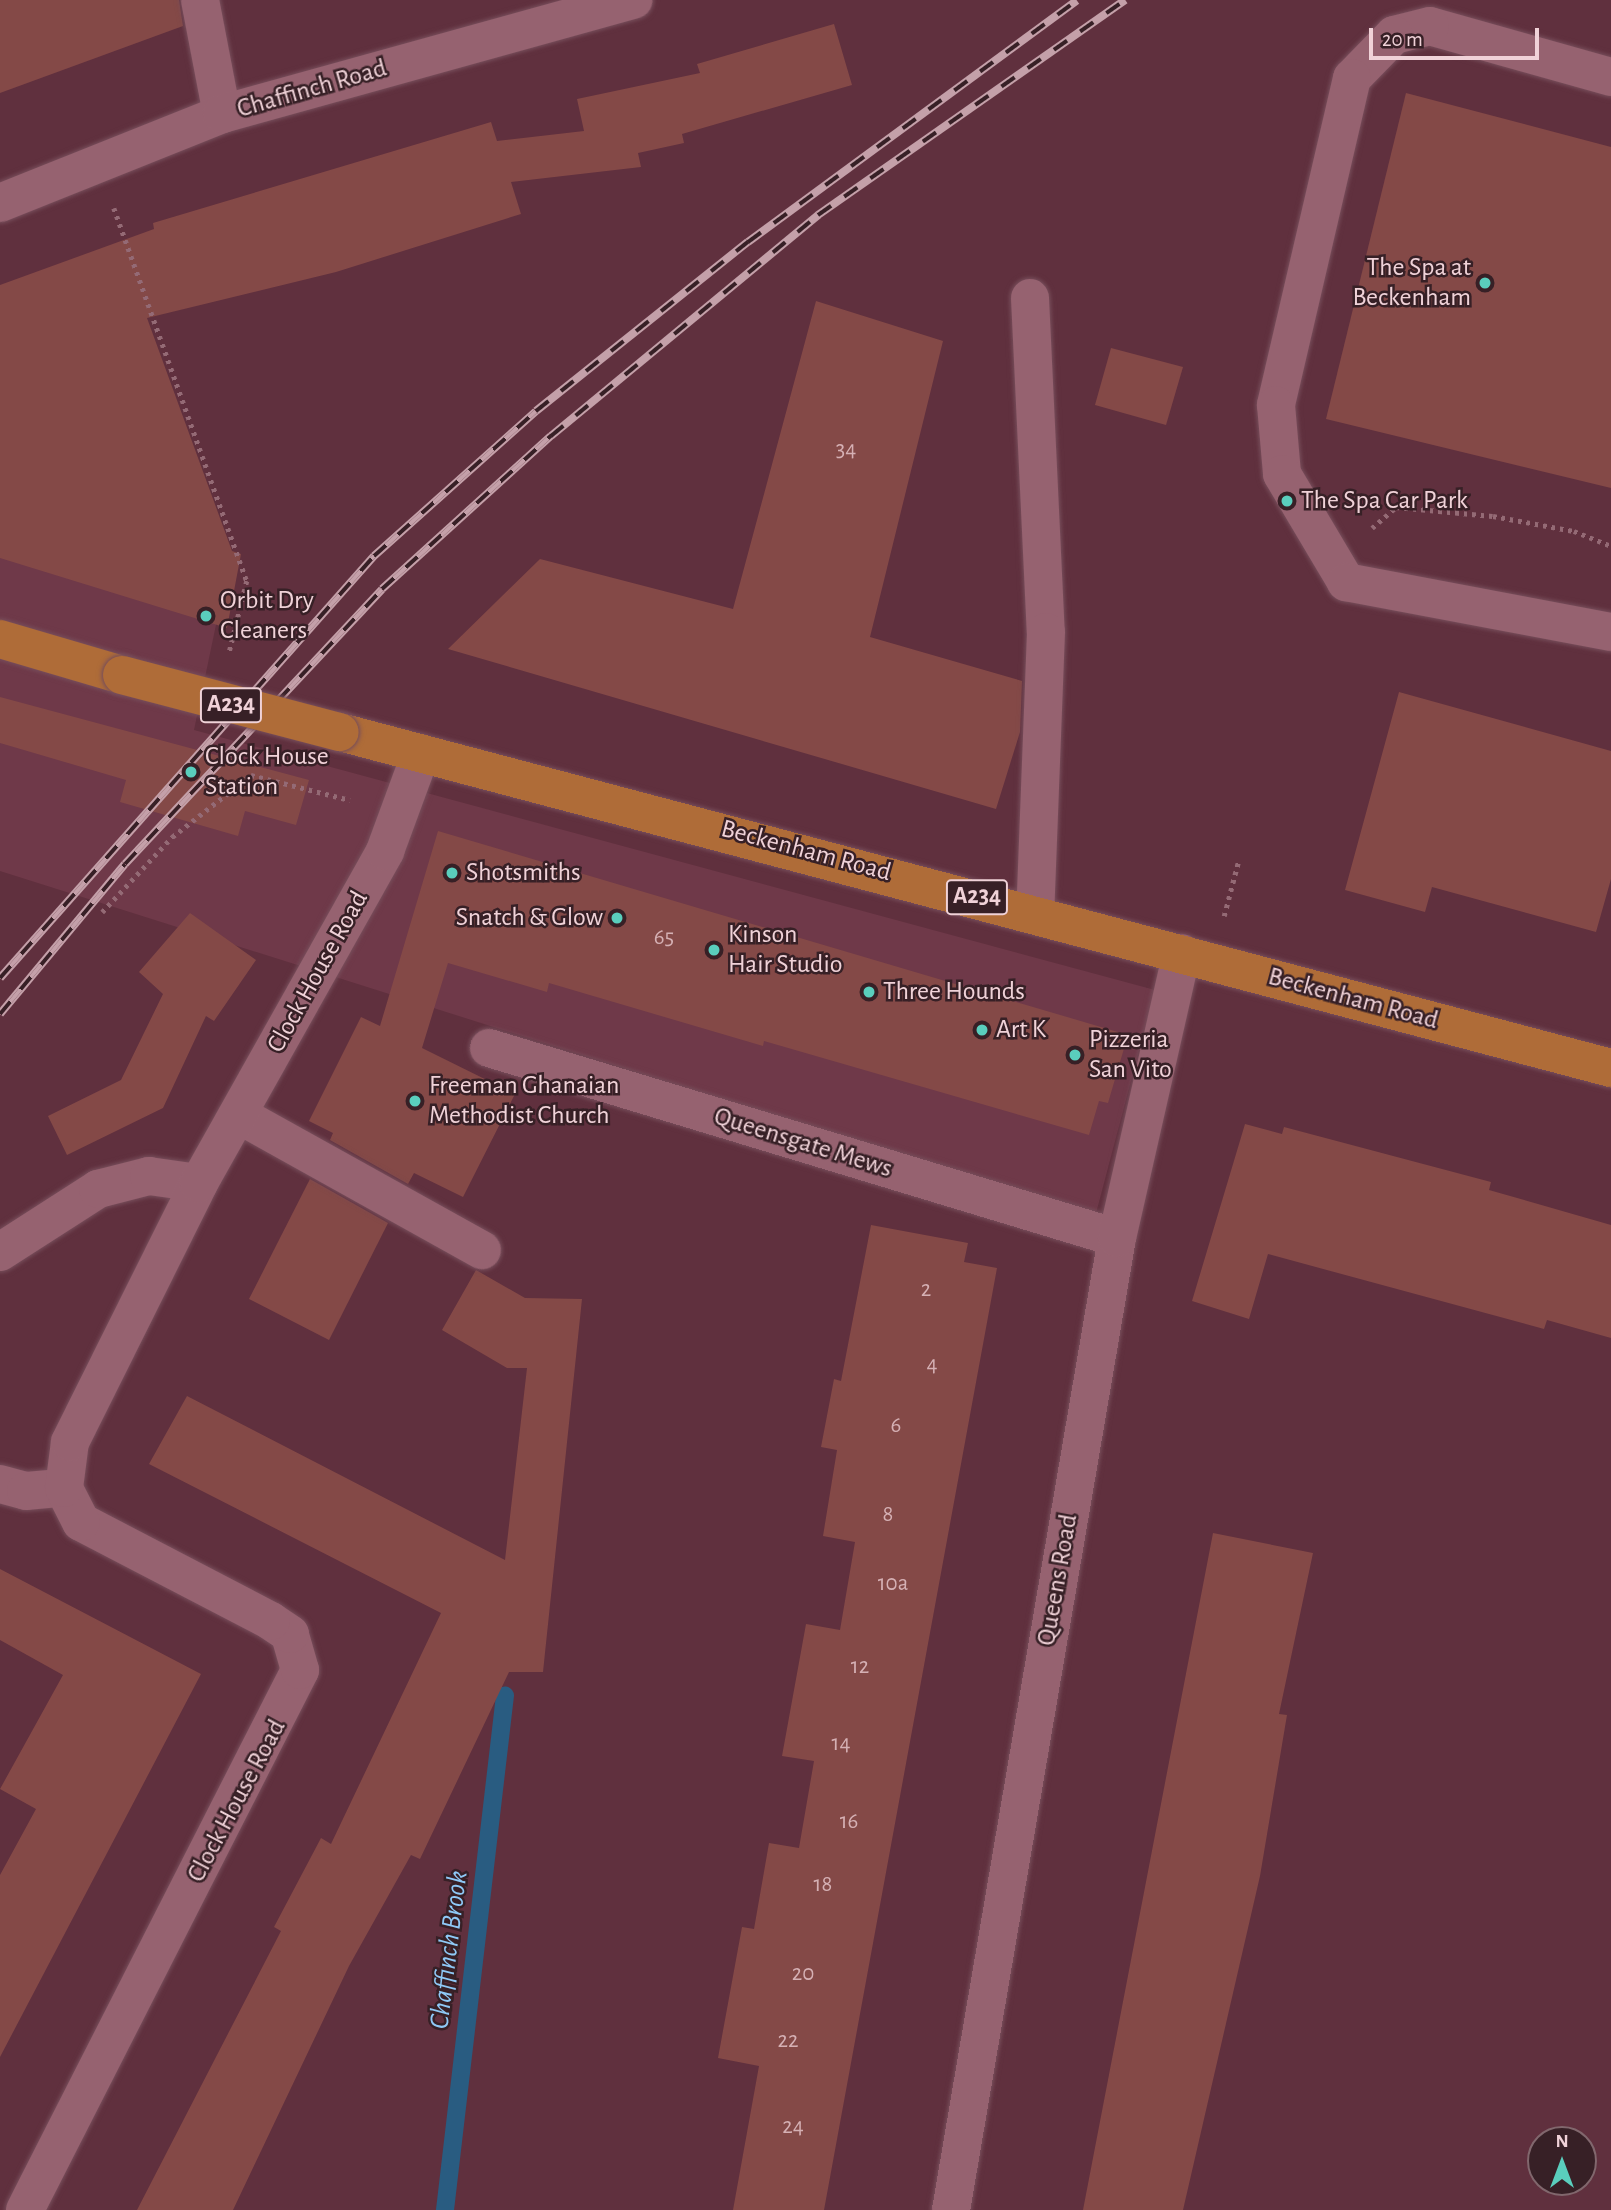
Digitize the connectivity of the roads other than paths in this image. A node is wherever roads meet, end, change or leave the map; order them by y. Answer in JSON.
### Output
{"nodes":[{"id":1,"x":200,"y":0,"type":"edge"},
{"id":2,"x":632,"y":0,"type":"edge"},
{"id":3,"x":1611,"y":77,"type":"edge"},
{"id":4,"x":222,"y":114,"type":"junction"},
{"id":5,"x":0,"y":203,"type":"edge"},
{"id":6,"x":1030,"y":298,"type":"dead end"},
{"id":7,"x":1611,"y":632,"type":"edge"},
{"id":8,"x":0,"y":639,"type":"edge"},
{"id":9,"x":421,"y":753,"type":"junction"},
{"id":10,"x":1035,"y":913,"type":"junction"},
{"id":11,"x":1197,"y":957,"type":"junction"},
{"id":12,"x":489,"y":1048,"type":"dead end"},
{"id":13,"x":1611,"y":1068,"type":"edge"},
{"id":14,"x":239,"y":1115,"type":"junction"},
{"id":15,"x":199,"y":1183,"type":"junction"},
{"id":16,"x":1117,"y":1238,"type":"junction"},
{"id":17,"x":482,"y":1250,"type":"dead end"},
{"id":18,"x":0,"y":1252,"type":"edge"},
{"id":19,"x":0,"y":1483,"type":"edge"},
{"id":20,"x":64,"y":1488,"type":"junction"},
{"id":21,"x":25,"y":2210,"type":"edge"},
{"id":22,"x":951,"y":2210,"type":"edge"}],
"edges":[{"from":1,"to":4,"type":"street"},
{"from":2,"to":4,"type":"street","name":"Chaffinch Road"},
{"from":3,"to":7,"type":"street"},
{"from":4,"to":5,"type":"street","name":"Chaffinch Road"},
{"from":6,"to":10,"type":"street"},
{"from":8,"to":9,"type":"main road","name":"Beckenham Road","number":"A234","bridge":true},
{"from":9,"to":10,"type":"main road","name":"Beckenham Road","number":"A234"},
{"from":9,"to":14,"type":"street","name":"Clock House Road"},
{"from":10,"to":11,"type":"main road","name":"Beckenham Road","number":"A234"},
{"from":11,"to":13,"type":"main road","name":"Beckenham Road","number":"A234"},
{"from":11,"to":16,"type":"street","name":"Queens Road"},
{"from":12,"to":16,"type":"street","name":"Queensgate Mews"},
{"from":14,"to":15,"type":"street","name":"Clock House Road"},
{"from":14,"to":17,"type":"street"},
{"from":15,"to":18,"type":"street"},
{"from":15,"to":20,"type":"street","name":"Clock House Road"},
{"from":16,"to":22,"type":"street","name":"Queens Road"},
{"from":19,"to":20,"type":"street"},
{"from":20,"to":21,"type":"street","name":"Clock House Road"}]}
